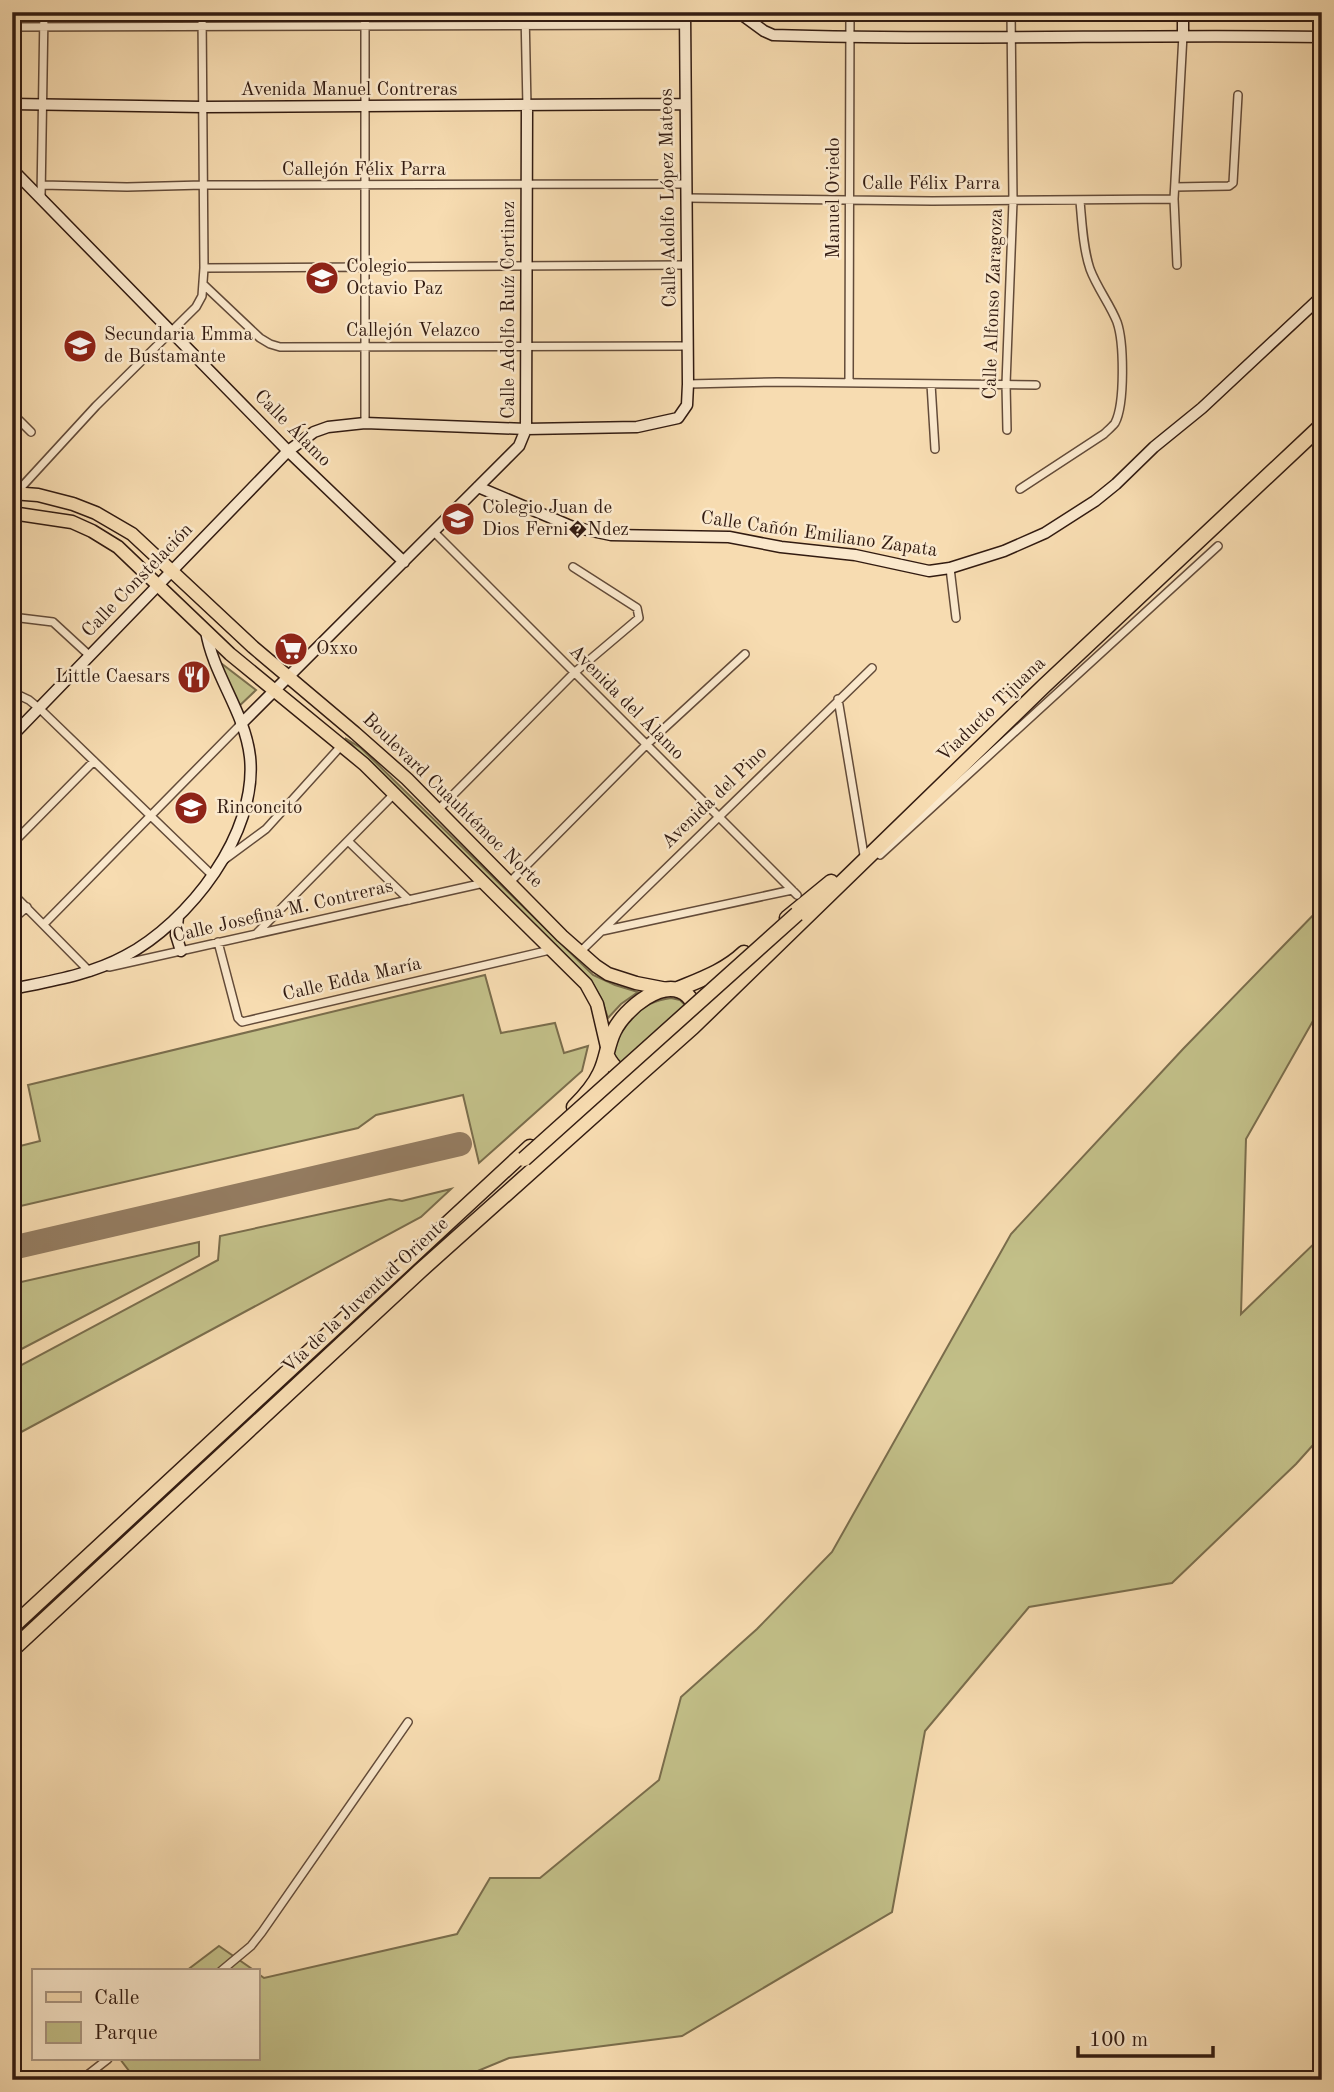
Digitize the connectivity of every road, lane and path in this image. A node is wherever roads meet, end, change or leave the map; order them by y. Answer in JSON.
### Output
{"nodes":[{"id":1,"x":44,"y":12,"type":"edge"},
{"id":2,"x":202,"y":12,"type":"edge"},
{"id":3,"x":365,"y":12,"type":"edge"},
{"id":4,"x":525,"y":12,"type":"edge"},
{"id":5,"x":685,"y":12,"type":"edge"},
{"id":6,"x":738,"y":12,"type":"edge"},
{"id":7,"x":850,"y":12,"type":"edge"},
{"id":8,"x":1011,"y":12,"type":"edge"},
{"id":9,"x":1183,"y":12,"type":"edge"},
{"id":10,"x":203,"y":26,"type":"junction"},
{"id":11,"x":366,"y":26,"type":"junction"},
{"id":12,"x":525,"y":26,"type":"junction"},
{"id":13,"x":686,"y":26,"type":"junction"},
{"id":14,"x":12,"y":27,"type":"edge"},
{"id":15,"x":44,"y":27,"type":"junction"},
{"id":16,"x":1183,"y":34,"type":"junction"},
{"id":17,"x":850,"y":37,"type":"junction"},
{"id":18,"x":1322,"y":37,"type":"edge"},
{"id":19,"x":1012,"y":39,"type":"junction"},
{"id":20,"x":1238,"y":95,"type":"dead end"},
{"id":21,"x":12,"y":104,"type":"edge"},
{"id":22,"x":685,"y":104,"type":"junction"},
{"id":23,"x":44,"y":105,"type":"junction"},
{"id":24,"x":204,"y":107,"type":"junction"},
{"id":25,"x":365,"y":107,"type":"junction"},
{"id":26,"x":527,"y":107,"type":"junction"},
{"id":27,"x":12,"y":169,"type":"edge"},
{"id":28,"x":687,"y":184,"type":"junction"},
{"id":29,"x":42,"y":185,"type":"junction"},
{"id":30,"x":203,"y":185,"type":"junction"},
{"id":31,"x":367,"y":186,"type":"junction"},
{"id":32,"x":527,"y":186,"type":"junction"},
{"id":33,"x":1175,"y":187,"type":"junction"},
{"id":34,"x":41,"y":197,"type":"junction"},
{"id":35,"x":688,"y":198,"type":"junction"},
{"id":36,"x":1174,"y":199,"type":"junction"},
{"id":37,"x":850,"y":200,"type":"junction"},
{"id":38,"x":1013,"y":201,"type":"junction"},
{"id":39,"x":1080,"y":201,"type":"junction"},
{"id":40,"x":688,"y":265,"type":"junction"},
{"id":41,"x":1177,"y":265,"type":"dead end"},
{"id":42,"x":366,"y":266,"type":"junction"},
{"id":43,"x":527,"y":266,"type":"junction"},
{"id":44,"x":204,"y":268,"type":"junction"},
{"id":45,"x":204,"y":285,"type":"junction"},
{"id":46,"x":1322,"y":296,"type":"edge"},
{"id":47,"x":170,"y":331,"type":"junction"},
{"id":48,"x":687,"y":346,"type":"junction"},
{"id":49,"x":367,"y":347,"type":"junction"},
{"id":50,"x":527,"y":347,"type":"junction"},
{"id":51,"x":849,"y":383,"type":"junction"},
{"id":52,"x":688,"y":384,"type":"junction"},
{"id":53,"x":931,"y":384,"type":"junction"},
{"id":54,"x":1006,"y":384,"type":"junction"},
{"id":55,"x":1036,"y":385,"type":"dead end"},
{"id":56,"x":12,"y":413,"type":"edge"},
{"id":57,"x":1321,"y":420,"type":"edge"},
{"id":58,"x":365,"y":423,"type":"junction"},
{"id":59,"x":526,"y":429,"type":"junction"},
{"id":60,"x":1007,"y":430,"type":"dead end"},
{"id":61,"x":31,"y":432,"type":"dead end"},
{"id":62,"x":934,"y":449,"type":"dead end"},
{"id":63,"x":288,"y":451,"type":"junction"},
{"id":64,"x":478,"y":487,"type":"junction"},
{"id":65,"x":1020,"y":489,"type":"dead end"},
{"id":66,"x":14,"y":493,"type":"edge"},
{"id":67,"x":12,"y":513,"type":"edge"},
{"id":68,"x":434,"y":531,"type":"junction"},
{"id":69,"x":1218,"y":546,"type":"dead end"},
{"id":70,"x":404,"y":562,"type":"junction"},
{"id":71,"x":573,"y":567,"type":"dead end"},
{"id":72,"x":950,"y":568,"type":"junction"},
{"id":73,"x":173,"y":570,"type":"junction"},
{"id":74,"x":159,"y":585,"type":"junction"},
{"id":75,"x":12,"y":617,"type":"edge"},
{"id":76,"x":956,"y":618,"type":"dead end"},
{"id":77,"x":206,"y":631,"type":"junction"},
{"id":78,"x":1078,"y":649,"type":"junction"},
{"id":79,"x":745,"y":654,"type":"dead end"},
{"id":80,"x":90,"y":656,"type":"junction"},
{"id":81,"x":872,"y":668,"type":"dead end"},
{"id":82,"x":574,"y":673,"type":"junction"},
{"id":83,"x":287,"y":677,"type":"junction"},
{"id":84,"x":274,"y":691,"type":"junction"},
{"id":85,"x":12,"y":692,"type":"edge"},
{"id":86,"x":838,"y":699,"type":"junction"},
{"id":87,"x":40,"y":709,"type":"junction"},
{"id":88,"x":241,"y":724,"type":"junction"},
{"id":89,"x":12,"y":736,"type":"edge"},
{"id":90,"x":646,"y":745,"type":"junction"},
{"id":91,"x":341,"y":746,"type":"junction"},
{"id":92,"x":94,"y":761,"type":"junction"},
{"id":93,"x":394,"y":794,"type":"junction"},
{"id":94,"x":438,"y":810,"type":"junction"},
{"id":95,"x":151,"y":817,"type":"junction"},
{"id":96,"x":718,"y":818,"type":"junction"},
{"id":97,"x":348,"y":841,"type":"junction"},
{"id":98,"x":12,"y":844,"type":"edge"},
{"id":99,"x":221,"y":862,"type":"junction"},
{"id":100,"x":213,"y":876,"type":"junction"},
{"id":101,"x":832,"y":881,"type":"junction"},
{"id":102,"x":484,"y":883,"type":"junction"},
{"id":103,"x":509,"y":883,"type":"junction"},
{"id":104,"x":12,"y":893,"type":"edge"},
{"id":105,"x":409,"y":900,"type":"junction"},
{"id":106,"x":27,"y":907,"type":"junction"},
{"id":107,"x":178,"y":917,"type":"junction"},
{"id":108,"x":12,"y":920,"type":"edge"},
{"id":109,"x":44,"y":924,"type":"junction"},
{"id":110,"x":602,"y":931,"type":"junction"},
{"id":111,"x":257,"y":933,"type":"junction"},
{"id":112,"x":218,"y":942,"type":"junction"},
{"id":113,"x":551,"y":949,"type":"junction"},
{"id":114,"x":181,"y":951,"type":"junction"},
{"id":115,"x":580,"y":952,"type":"junction"},
{"id":116,"x":88,"y":972,"type":"junction"},
{"id":117,"x":12,"y":989,"type":"edge"},
{"id":118,"x":672,"y":989,"type":"junction"},
{"id":119,"x":692,"y":1027,"type":"junction"},
{"id":120,"x":607,"y":1051,"type":"junction"},
{"id":121,"x":639,"y":1075,"type":"junction"},
{"id":122,"x":464,"y":1209,"type":"junction"},
{"id":123,"x":67,"y":1576,"type":"junction"},
{"id":124,"x":12,"y":1615,"type":"edge"},
{"id":125,"x":12,"y":1628,"type":"edge"},
{"id":126,"x":12,"y":1650,"type":"edge"},
{"id":127,"x":408,"y":1722,"type":"dead end"},
{"id":128,"x":224,"y":1969,"type":"edge"},
{"id":129,"x":107,"y":2060,"type":"edge"},
{"id":130,"x":81,"y":2080,"type":"edge"}],
"edges":[{"from":1,"to":15,"type":"street"},
{"from":2,"to":10,"type":"street"},
{"from":3,"to":11,"type":"street"},
{"from":4,"to":12,"type":"street","name":"Calle Adolfo Ruíz Cortinez"},
{"from":5,"to":13,"type":"street","name":"Calle Adolfo López Mateos"},
{"from":6,"to":17,"type":"street"},
{"from":7,"to":17,"type":"street","name":"Manuel Oviedo"},
{"from":8,"to":19,"type":"street","name":"Calle Alfonso Zaragoza"},
{"from":9,"to":16,"type":"street"},
{"from":10,"to":11,"type":"street"},
{"from":10,"to":15,"type":"street"},
{"from":10,"to":24,"type":"street"},
{"from":11,"to":12,"type":"street"},
{"from":11,"to":25,"type":"street"},
{"from":12,"to":13,"type":"street"},
{"from":12,"to":26,"type":"street","name":"Calle Adolfo Ruíz Cortinez"},
{"from":13,"to":22,"type":"street","name":"Calle Adolfo López Mateos"},
{"from":14,"to":15,"type":"street"},
{"from":15,"to":23,"type":"street"},
{"from":16,"to":18,"type":"street"},
{"from":16,"to":19,"type":"street"},
{"from":16,"to":33,"type":"street"},
{"from":17,"to":19,"type":"street"},
{"from":17,"to":37,"type":"street","name":"Manuel Oviedo"},
{"from":19,"to":38,"type":"street","name":"Calle Alfonso Zaragoza"},
{"from":20,"to":33,"type":"street"},
{"from":21,"to":23,"type":"street","name":"Avenida Manuel Contreras"},
{"from":22,"to":26,"type":"street","name":"Avenida Manuel Contreras"},
{"from":22,"to":28,"type":"street","name":"Calle Adolfo López Mateos"},
{"from":23,"to":24,"type":"street","name":"Avenida Manuel Contreras"},
{"from":23,"to":29,"type":"street"},
{"from":24,"to":25,"type":"street","name":"Avenida Manuel Contreras"},
{"from":24,"to":30,"type":"street"},
{"from":25,"to":26,"type":"street","name":"Avenida Manuel Contreras"},
{"from":25,"to":31,"type":"street"},
{"from":26,"to":32,"type":"street","name":"Calle Adolfo Ruíz Cortinez"},
{"from":27,"to":34,"type":"street","name":"Calle Álamo"},
{"from":28,"to":32,"type":"street","name":"Callejón Félix Parra"},
{"from":28,"to":35,"type":"street","name":"Calle Adolfo López Mateos"},
{"from":29,"to":30,"type":"street","name":"Callejón Félix Parra"},
{"from":29,"to":34,"type":"street"},
{"from":30,"to":31,"type":"street","name":"Callejón Félix Parra"},
{"from":30,"to":44,"type":"street"},
{"from":31,"to":32,"type":"street","name":"Callejón Félix Parra"},
{"from":31,"to":42,"type":"street"},
{"from":32,"to":43,"type":"street","name":"Calle Adolfo Ruíz Cortinez"},
{"from":33,"to":36,"type":"street"},
{"from":34,"to":47,"type":"street","name":"Calle Álamo"},
{"from":35,"to":37,"type":"street","name":"Calle Félix Parra"},
{"from":35,"to":40,"type":"street","name":"Calle Adolfo López Mateos"},
{"from":36,"to":39,"type":"street","name":"Calle Félix Parra"},
{"from":36,"to":41,"type":"street"},
{"from":37,"to":38,"type":"street","name":"Calle Félix Parra"},
{"from":37,"to":51,"type":"street","name":"Manuel Oviedo"},
{"from":38,"to":39,"type":"street","name":"Calle Félix Parra"},
{"from":38,"to":54,"type":"street","name":"Calle Alfonso Zaragoza"},
{"from":39,"to":65,"type":"street"},
{"from":40,"to":43,"type":"street"},
{"from":40,"to":48,"type":"street","name":"Calle Adolfo López Mateos"},
{"from":42,"to":43,"type":"street"},
{"from":42,"to":44,"type":"street"},
{"from":42,"to":49,"type":"street"},
{"from":43,"to":50,"type":"street","name":"Calle Adolfo Ruíz Cortinez"},
{"from":44,"to":45,"type":"street"},
{"from":45,"to":47,"type":"street"},
{"from":45,"to":49,"type":"street","name":"Callejón Velazco"},
{"from":46,"to":72,"type":"street","name":"Calle Cañón Emiliano Zapata"},
{"from":47,"to":63,"type":"street","name":"Calle Álamo"},
{"from":47,"to":66,"type":"street"},
{"from":48,"to":50,"type":"street","name":"Callejón Velazco"},
{"from":48,"to":52,"type":"street","name":"Calle Adolfo López Mateos"},
{"from":49,"to":50,"type":"street","name":"Callejón Velazco"},
{"from":49,"to":58,"type":"street"},
{"from":50,"to":59,"type":"street","name":"Calle Adolfo Ruíz Cortinez"},
{"from":51,"to":52,"type":"street"},
{"from":51,"to":53,"type":"street"},
{"from":52,"to":59,"type":"street","name":"Calle Adolfo López Mateos"},
{"from":53,"to":54,"type":"street"},
{"from":53,"to":62,"type":"street"},
{"from":54,"to":55,"type":"street"},
{"from":54,"to":60,"type":"street","name":"Calle Alfonso Zaragoza"},
{"from":56,"to":61,"type":"street"},
{"from":57,"to":78,"type":"highway","name":"Viaducto Tijuana"},
{"from":58,"to":59,"type":"street","name":"Calle Constelación"},
{"from":58,"to":63,"type":"street","name":"Calle Constelación"},
{"from":59,"to":64,"type":"street","name":"Calle Adolfo Ruíz Cortinez"},
{"from":63,"to":70,"type":"street","name":"Calle Álamo"},
{"from":63,"to":73,"type":"street","name":"Calle Constelación"},
{"from":64,"to":68,"type":"street","name":"Calle Adolfo Ruíz Cortinez"},
{"from":64,"to":72,"type":"street","name":"Calle Cañón Emiliano Zapata"},
{"from":66,"to":73,"type":"main road","name":"Boulevard Cuauhtémoc Norte"},
{"from":67,"to":74,"type":"main road","name":"Boulevard Cuauhtémoc Norte"},
{"from":68,"to":70,"type":"street","name":"Calle Adolfo Ruíz Cortinez"},
{"from":68,"to":82,"type":"street","name":"Avenida del Álamo"},
{"from":69,"to":86,"type":"street"},
{"from":70,"to":83,"type":"street","name":"Calle Adolfo Ruíz Cortinez"},
{"from":71,"to":82,"type":"street"},
{"from":72,"to":76,"type":"street"},
{"from":73,"to":74,"type":"street","name":"Calle Constelación"},
{"from":73,"to":83,"type":"main road","name":"Boulevard Cuauhtémoc Norte"},
{"from":74,"to":77,"type":"main road","name":"Boulevard Cuauhtémoc Norte"},
{"from":74,"to":80,"type":"street","name":"Calle Constelación"},
{"from":75,"to":80,"type":"street"},
{"from":77,"to":84,"type":"main road","name":"Boulevard Cuauhtémoc Norte"},
{"from":77,"to":88,"type":"street"},
{"from":78,"to":101,"type":"highway","name":"Viaducto Tijuana"},
{"from":78,"to":119,"type":"highway","name":"Viaducto Tijuana"},
{"from":79,"to":90,"type":"street"},
{"from":80,"to":87,"type":"street","name":"Calle Constelación"},
{"from":81,"to":86,"type":"street","name":"Avenida del Pino"},
{"from":82,"to":90,"type":"street","name":"Avenida del Álamo"},
{"from":82,"to":94,"type":"street"},
{"from":83,"to":84,"type":"street","name":"Calle Adolfo Ruíz Cortinez"},
{"from":83,"to":94,"type":"main road","name":"Boulevard Cuauhtémoc Norte"},
{"from":84,"to":88,"type":"street","name":"Calle Adolfo Ruíz Cortinez"},
{"from":84,"to":91,"type":"main road","name":"Boulevard Cuauhtémoc Norte"},
{"from":85,"to":87,"type":"street"},
{"from":86,"to":96,"type":"street","name":"Avenida del Pino"},
{"from":87,"to":89,"type":"street","name":"Calle Constelación"},
{"from":87,"to":92,"type":"street"},
{"from":88,"to":95,"type":"street"},
{"from":88,"to":99,"type":"street"},
{"from":90,"to":96,"type":"street","name":"Avenida del Álamo"},
{"from":90,"to":103,"type":"street"},
{"from":91,"to":93,"type":"main road","name":"Boulevard Cuauhtémoc Norte"},
{"from":91,"to":99,"type":"street"},
{"from":92,"to":95,"type":"street"},
{"from":92,"to":98,"type":"street"},
{"from":93,"to":97,"type":"street"},
{"from":93,"to":102,"type":"main road","name":"Boulevard Cuauhtémoc Norte"},
{"from":94,"to":103,"type":"main road","name":"Boulevard Cuauhtémoc Norte"},
{"from":95,"to":100,"type":"street"},
{"from":95,"to":109,"type":"street"},
{"from":96,"to":110,"type":"street","name":"Avenida del Pino"},
{"from":96,"to":110,"type":"street","name":"Avenida del Álamo"},
{"from":97,"to":105,"type":"street"},
{"from":97,"to":111,"type":"street"},
{"from":99,"to":100,"type":"street"},
{"from":100,"to":107,"type":"street"},
{"from":101,"to":118,"type":"highway","name":"Vía de la Juventud Oriente"},
{"from":101,"to":122,"type":"highway","bridge":true},
{"from":102,"to":105,"type":"street","name":"Calle Josefina M. Contreras"},
{"from":102,"to":113,"type":"main road","name":"Boulevard Cuauhtémoc Norte"},
{"from":103,"to":115,"type":"main road","name":"Boulevard Cuauhtémoc Norte"},
{"from":104,"to":106,"type":"street"},
{"from":105,"to":111,"type":"street","name":"Calle Josefina M. Contreras"},
{"from":106,"to":108,"type":"street"},
{"from":106,"to":109,"type":"street"},
{"from":107,"to":114,"type":"street"},
{"from":107,"to":116,"type":"street"},
{"from":109,"to":116,"type":"street"},
{"from":110,"to":115,"type":"street","name":"Avenida del Pino"},
{"from":111,"to":112,"type":"street","name":"Calle Josefina M. Contreras"},
{"from":112,"to":113,"type":"street","name":"Calle Edda María"},
{"from":112,"to":114,"type":"street","name":"Calle Josefina M. Contreras"},
{"from":113,"to":120,"type":"main road","name":"Boulevard Cuauhtémoc Norte"},
{"from":114,"to":116,"type":"street","name":"Calle Josefina M. Contreras"},
{"from":115,"to":118,"type":"main road","name":"Boulevard Cuauhtémoc Norte"},
{"from":116,"to":117,"type":"street"},
{"from":118,"to":119,"type":"highway"},
{"from":118,"to":120,"type":"highway","name":"Vía de la Juventud Oriente"},
{"from":119,"to":121,"type":"highway","name":"Viaducto Tijuana"},
{"from":120,"to":121,"type":"highway"},
{"from":120,"to":122,"type":"highway","name":"Vía de la Juventud Oriente"},
{"from":121,"to":126,"type":"highway","name":"Vía de la Juventud Oriente"},
{"from":122,"to":123,"type":"highway","name":"Vía de la Juventud Oriente"},
{"from":123,"to":124,"type":"highway"},
{"from":123,"to":125,"type":"highway"},
{"from":127,"to":128,"type":"street"},
{"from":129,"to":130,"type":"street"}]}
